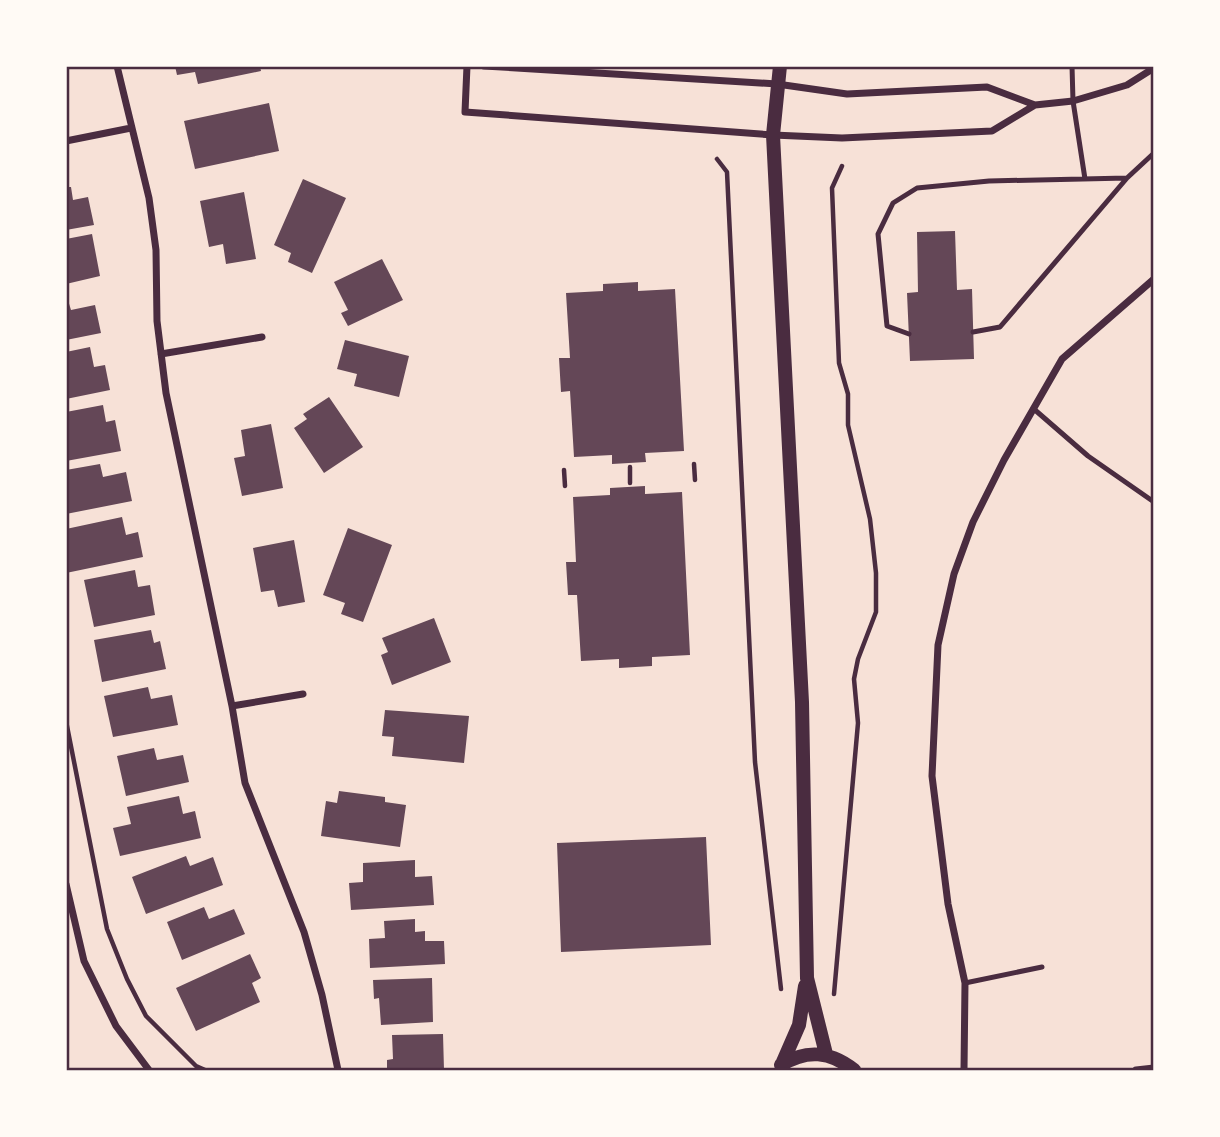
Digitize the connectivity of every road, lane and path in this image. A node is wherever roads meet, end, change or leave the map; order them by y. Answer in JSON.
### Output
{"nodes":[{"id":1,"x":117,"y":66,"type":"edge"},
{"id":2,"x":467,"y":66,"type":"edge"},
{"id":3,"x":484,"y":66,"type":"edge"},
{"id":4,"x":780,"y":66,"type":"edge"},
{"id":5,"x":1072,"y":66,"type":"edge"},
{"id":6,"x":1153,"y":68,"type":"edge"},
{"id":7,"x":583,"y":70,"type":"edge"},
{"id":8,"x":776,"y":85,"type":"junction"},
{"id":9,"x":1073,"y":101,"type":"junction"},
{"id":10,"x":1035,"y":105,"type":"junction"},
{"id":11,"x":131,"y":128,"type":"junction"},
{"id":12,"x":773,"y":135,"type":"junction"},
{"id":13,"x":66,"y":141,"type":"edge"},
{"id":14,"x":1153,"y":153,"type":"edge"},
{"id":15,"x":717,"y":159,"type":"dead end"},
{"id":16,"x":842,"y":166,"type":"dead end"},
{"id":17,"x":1127,"y":178,"type":"junction"},
{"id":18,"x":1085,"y":179,"type":"junction"},
{"id":19,"x":1153,"y":279,"type":"edge"},
{"id":20,"x":973,"y":332,"type":"dead end"},
{"id":21,"x":909,"y":334,"type":"dead end"},
{"id":22,"x":262,"y":337,"type":"dead end"},
{"id":23,"x":161,"y":354,"type":"junction"},
{"id":24,"x":1035,"y":410,"type":"junction"},
{"id":25,"x":694,"y":464,"type":"dead end"},
{"id":26,"x":629,"y":467,"type":"dead end"},
{"id":27,"x":564,"y":470,"type":"dead end"},
{"id":28,"x":695,"y":480,"type":"dead end"},
{"id":29,"x":630,"y":483,"type":"dead end"},
{"id":30,"x":565,"y":486,"type":"dead end"},
{"id":31,"x":1153,"y":502,"type":"edge"},
{"id":32,"x":303,"y":694,"type":"dead end"},
{"id":33,"x":232,"y":706,"type":"junction"},
{"id":34,"x":66,"y":721,"type":"edge"},
{"id":35,"x":66,"y":884,"type":"edge"},
{"id":36,"x":1042,"y":967,"type":"dead end"},
{"id":37,"x":807,"y":978,"type":"junction"},
{"id":38,"x":965,"y":983,"type":"junction"},
{"id":39,"x":782,"y":993,"type":"dead end"},
{"id":40,"x":833,"y":1005,"type":"dead end"},
{"id":41,"x":826,"y":1054,"type":"junction"},
{"id":42,"x":778,"y":1067,"type":"edge"},
{"id":43,"x":1153,"y":1068,"type":"edge"},
{"id":44,"x":149,"y":1070,"type":"edge"},
{"id":45,"x":205,"y":1070,"type":"edge"},
{"id":46,"x":338,"y":1070,"type":"edge"},
{"id":47,"x":854,"y":1070,"type":"edge"},
{"id":48,"x":964,"y":1070,"type":"edge"},
{"id":49,"x":1136,"y":1070,"type":"edge"}],
"edges":[{"from":1,"to":11,"type":"street"},
{"from":2,"to":12,"type":"street"},
{"from":3,"to":7,"type":"street"},
{"from":4,"to":8,"type":"main road"},
{"from":5,"to":9,"type":"lane"},
{"from":6,"to":9,"type":"street"},
{"from":7,"to":8,"type":"street"},
{"from":8,"to":10,"type":"street"},
{"from":8,"to":12,"type":"main road"},
{"from":9,"to":10,"type":"street"},
{"from":9,"to":18,"type":"lane"},
{"from":10,"to":12,"type":"street"},
{"from":11,"to":13,"type":"street"},
{"from":11,"to":23,"type":"street"},
{"from":12,"to":37,"type":"main road"},
{"from":14,"to":17,"type":"lane"},
{"from":15,"to":39,"type":"path"},
{"from":16,"to":40,"type":"path"},
{"from":17,"to":18,"type":"lane"},
{"from":17,"to":20,"type":"lane"},
{"from":18,"to":21,"type":"lane"},
{"from":19,"to":24,"type":"street"},
{"from":22,"to":23,"type":"street"},
{"from":23,"to":33,"type":"street"},
{"from":24,"to":31,"type":"lane"},
{"from":24,"to":38,"type":"street"},
{"from":25,"to":28,"type":"path"},
{"from":26,"to":29,"type":"path"},
{"from":27,"to":30,"type":"path"},
{"from":32,"to":33,"type":"street"},
{"from":33,"to":46,"type":"street"},
{"from":34,"to":45,"type":"path"},
{"from":35,"to":44,"type":"street"},
{"from":36,"to":38,"type":"lane"},
{"from":37,"to":41,"type":"main road"},
{"from":37,"to":42,"type":"main road"},
{"from":38,"to":48,"type":"street"},
{"from":41,"to":42,"type":"main road"},
{"from":41,"to":47,"type":"main road"},
{"from":43,"to":49,"type":"street"}]}
